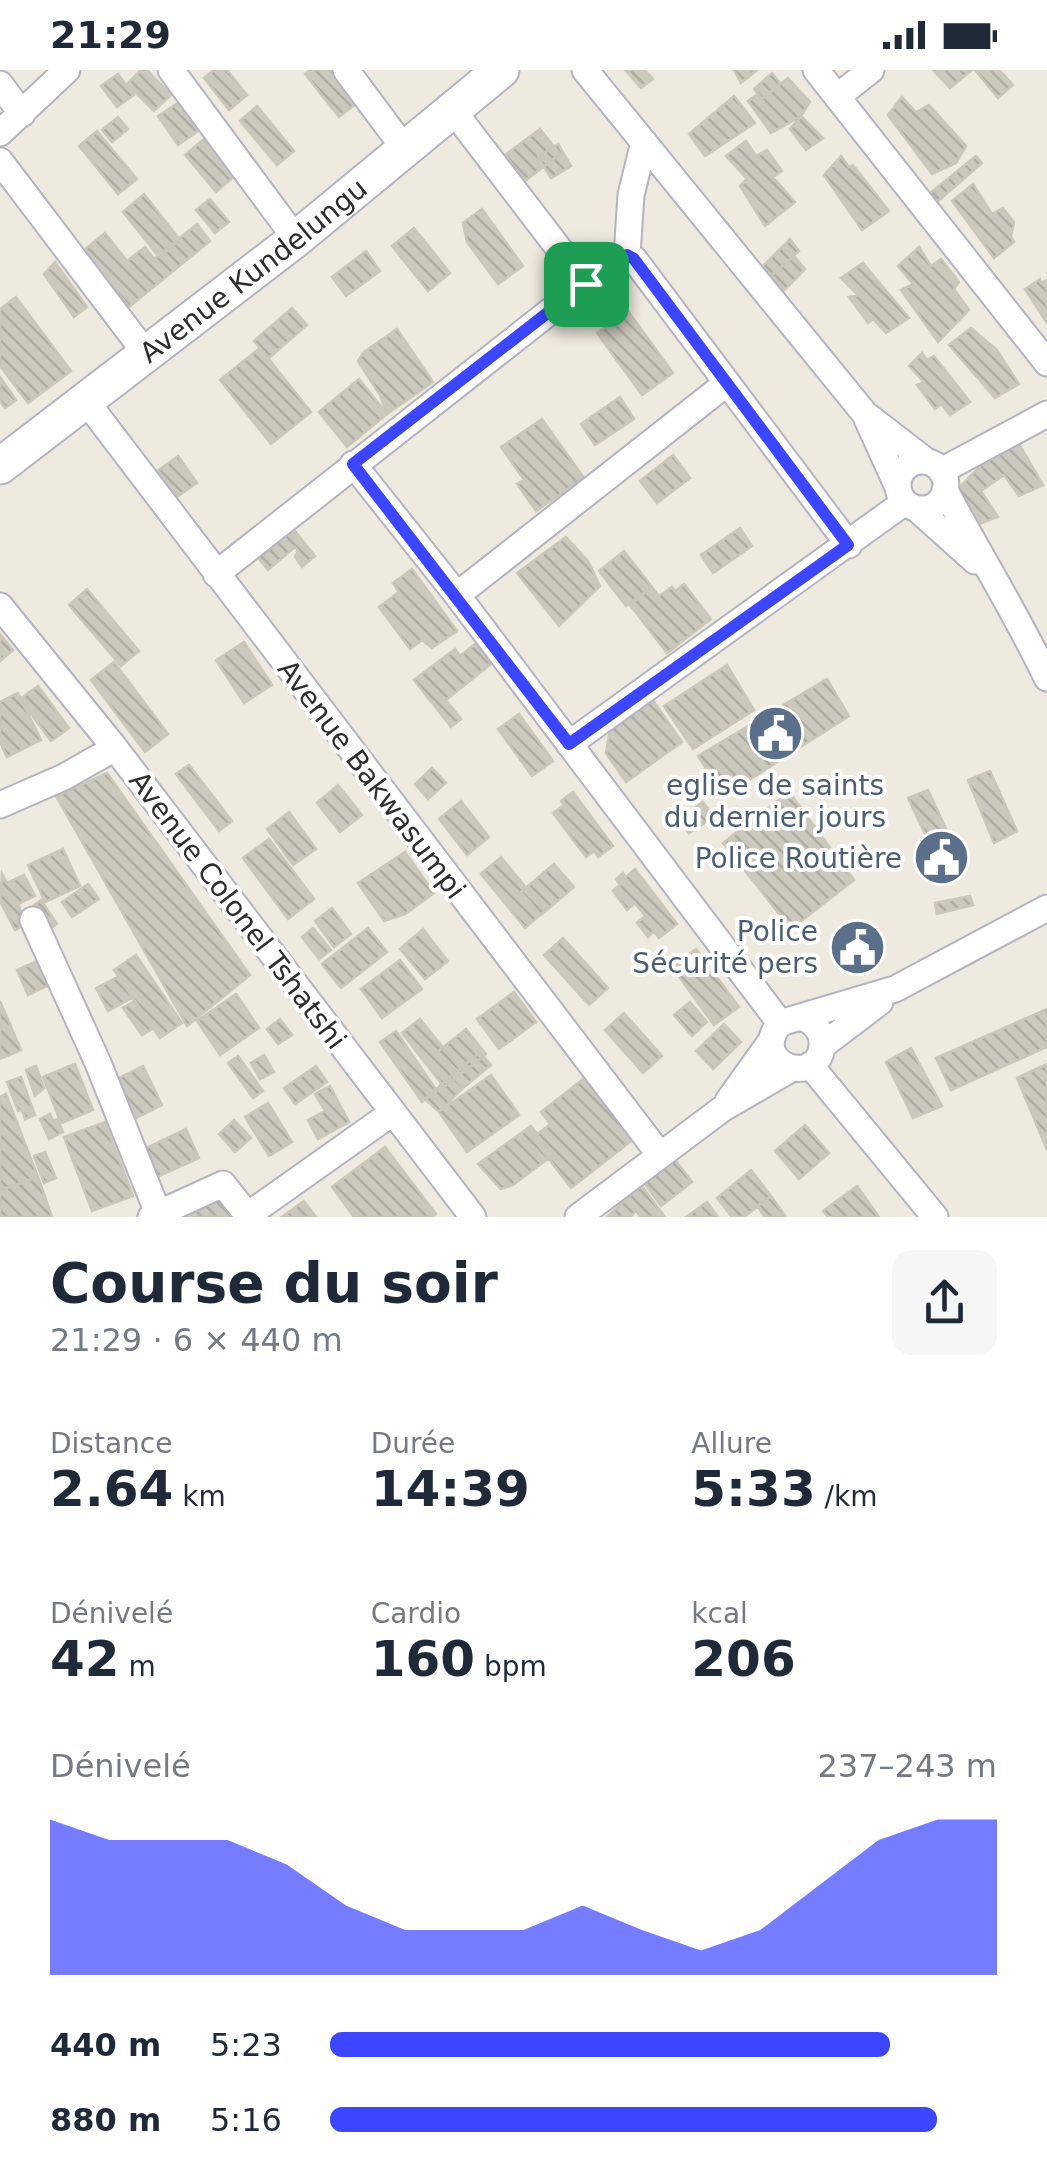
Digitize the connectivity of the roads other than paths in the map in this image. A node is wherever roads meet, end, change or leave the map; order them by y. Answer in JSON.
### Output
{"nodes":[{"id":1,"x":67,"y":70,"type":"edge"},
{"id":2,"x":171,"y":70,"type":"edge"},
{"id":3,"x":346,"y":70,"type":"edge"},
{"id":4,"x":501,"y":70,"type":"edge"},
{"id":5,"x":585,"y":70,"type":"edge"},
{"id":6,"x":816,"y":70,"type":"edge"},
{"id":7,"x":871,"y":70,"type":"edge"},
{"id":8,"x":0,"y":84,"type":"edge"},
{"id":9,"x":837,"y":97,"type":"junction"},
{"id":10,"x":452,"y":109,"type":"junction"},
{"id":11,"x":22,"y":114,"type":"junction"},
{"id":12,"x":0,"y":133,"type":"edge"},
{"id":13,"x":644,"y":142,"type":"junction"},
{"id":14,"x":404,"y":148,"type":"junction"},
{"id":15,"x":0,"y":161,"type":"edge"},
{"id":16,"x":296,"y":240,"type":"junction"},
{"id":17,"x":627,"y":255,"type":"junction"},
{"id":18,"x":586,"y":284,"type":"junction"},
{"id":19,"x":147,"y":356,"type":"junction"},
{"id":20,"x":1047,"y":363,"type":"edge"},
{"id":21,"x":726,"y":383,"type":"junction"},
{"id":22,"x":86,"y":401,"type":"junction"},
{"id":23,"x":865,"y":414,"type":"junction"},
{"id":24,"x":1047,"y":414,"type":"edge"},
{"id":25,"x":353,"y":464,"type":"junction"},
{"id":26,"x":0,"y":466,"type":"edge"},
{"id":27,"x":938,"y":474,"type":"junction"},
{"id":28,"x":906,"y":499,"type":"junction"},
{"id":29,"x":848,"y":545,"type":"junction"},
{"id":30,"x":216,"y":574,"type":"junction"},
{"id":31,"x":990,"y":574,"type":"junction"},
{"id":32,"x":457,"y":596,"type":"junction"},
{"id":33,"x":0,"y":606,"type":"edge"},
{"id":34,"x":1047,"y":678,"type":"edge"},
{"id":35,"x":569,"y":744,"type":"junction"},
{"id":36,"x":115,"y":748,"type":"junction"},
{"id":37,"x":0,"y":805,"type":"edge"},
{"id":38,"x":1047,"y":908,"type":"edge"},
{"id":39,"x":34,"y":920,"type":"dead end"},
{"id":40,"x":896,"y":989,"type":"junction"},
{"id":41,"x":785,"y":1027,"type":"junction"},
{"id":42,"x":808,"y":1060,"type":"junction"},
{"id":43,"x":722,"y":1109,"type":"junction"},
{"id":44,"x":392,"y":1112,"type":"junction"},
{"id":45,"x":660,"y":1155,"type":"junction"},
{"id":46,"x":154,"y":1215,"type":"edge"},
{"id":47,"x":248,"y":1216,"type":"edge"},
{"id":48,"x":581,"y":1216,"type":"edge"},
{"id":49,"x":472,"y":1217,"type":"edge"},
{"id":50,"x":935,"y":1217,"type":"edge"}],
"edges":[{"from":1,"to":11,"type":"street"},
{"from":2,"to":16,"type":"street"},
{"from":3,"to":14,"type":"street"},
{"from":4,"to":10,"type":"street","name":"Avenue Kundelungu"},
{"from":5,"to":13,"type":"street"},
{"from":6,"to":9,"type":"street"},
{"from":7,"to":9,"type":"street"},
{"from":8,"to":11,"type":"street"},
{"from":9,"to":20,"type":"street"},
{"from":10,"to":14,"type":"street","name":"Avenue Kundelungu"},
{"from":10,"to":18,"type":"street"},
{"from":11,"to":12,"type":"street"},
{"from":13,"to":17,"type":"street"},
{"from":13,"to":23,"type":"street"},
{"from":14,"to":16,"type":"street","name":"Avenue Kundelungu"},
{"from":15,"to":19,"type":"street"},
{"from":16,"to":19,"type":"street","name":"Avenue Kundelungu"},
{"from":17,"to":18,"type":"street"},
{"from":17,"to":21,"type":"street"},
{"from":18,"to":25,"type":"street"},
{"from":19,"to":22,"type":"street","name":"Avenue Kundelungu"},
{"from":21,"to":29,"type":"street"},
{"from":21,"to":32,"type":"street"},
{"from":22,"to":26,"type":"street","name":"Avenue Kundelungu"},
{"from":22,"to":30,"type":"street","name":"Avenue Bakwasumpi"},
{"from":23,"to":27,"type":"street"},
{"from":23,"to":28,"type":"street"},
{"from":24,"to":27,"type":"street"},
{"from":25,"to":30,"type":"street"},
{"from":25,"to":32,"type":"street"},
{"from":27,"to":28,"type":"street"},
{"from":27,"to":28,"type":"street"},
{"from":27,"to":31,"type":"street"},
{"from":28,"to":29,"type":"street"},
{"from":28,"to":31,"type":"street"},
{"from":29,"to":35,"type":"street"},
{"from":30,"to":45,"type":"street","name":"Avenue Bakwasumpi"},
{"from":31,"to":34,"type":"street"},
{"from":32,"to":35,"type":"street"},
{"from":33,"to":36,"type":"street","name":"Avenue Colonel Tshatshi"},
{"from":35,"to":41,"type":"street"},
{"from":36,"to":37,"type":"street"},
{"from":36,"to":44,"type":"street","name":"Avenue Colonel Tshatshi"},
{"from":38,"to":40,"type":"street"},
{"from":39,"to":46,"type":"street"},
{"from":40,"to":41,"type":"street"},
{"from":40,"to":42,"type":"street"},
{"from":41,"to":42,"type":"street"},
{"from":41,"to":42,"type":"street"},
{"from":41,"to":43,"type":"street"},
{"from":42,"to":43,"type":"street"},
{"from":42,"to":50,"type":"street"},
{"from":43,"to":45,"type":"street"},
{"from":44,"to":47,"type":"street"},
{"from":44,"to":49,"type":"street","name":"Avenue Colonel Tshatshi"},
{"from":45,"to":48,"type":"street"},
{"from":46,"to":47,"type":"street"}]}
